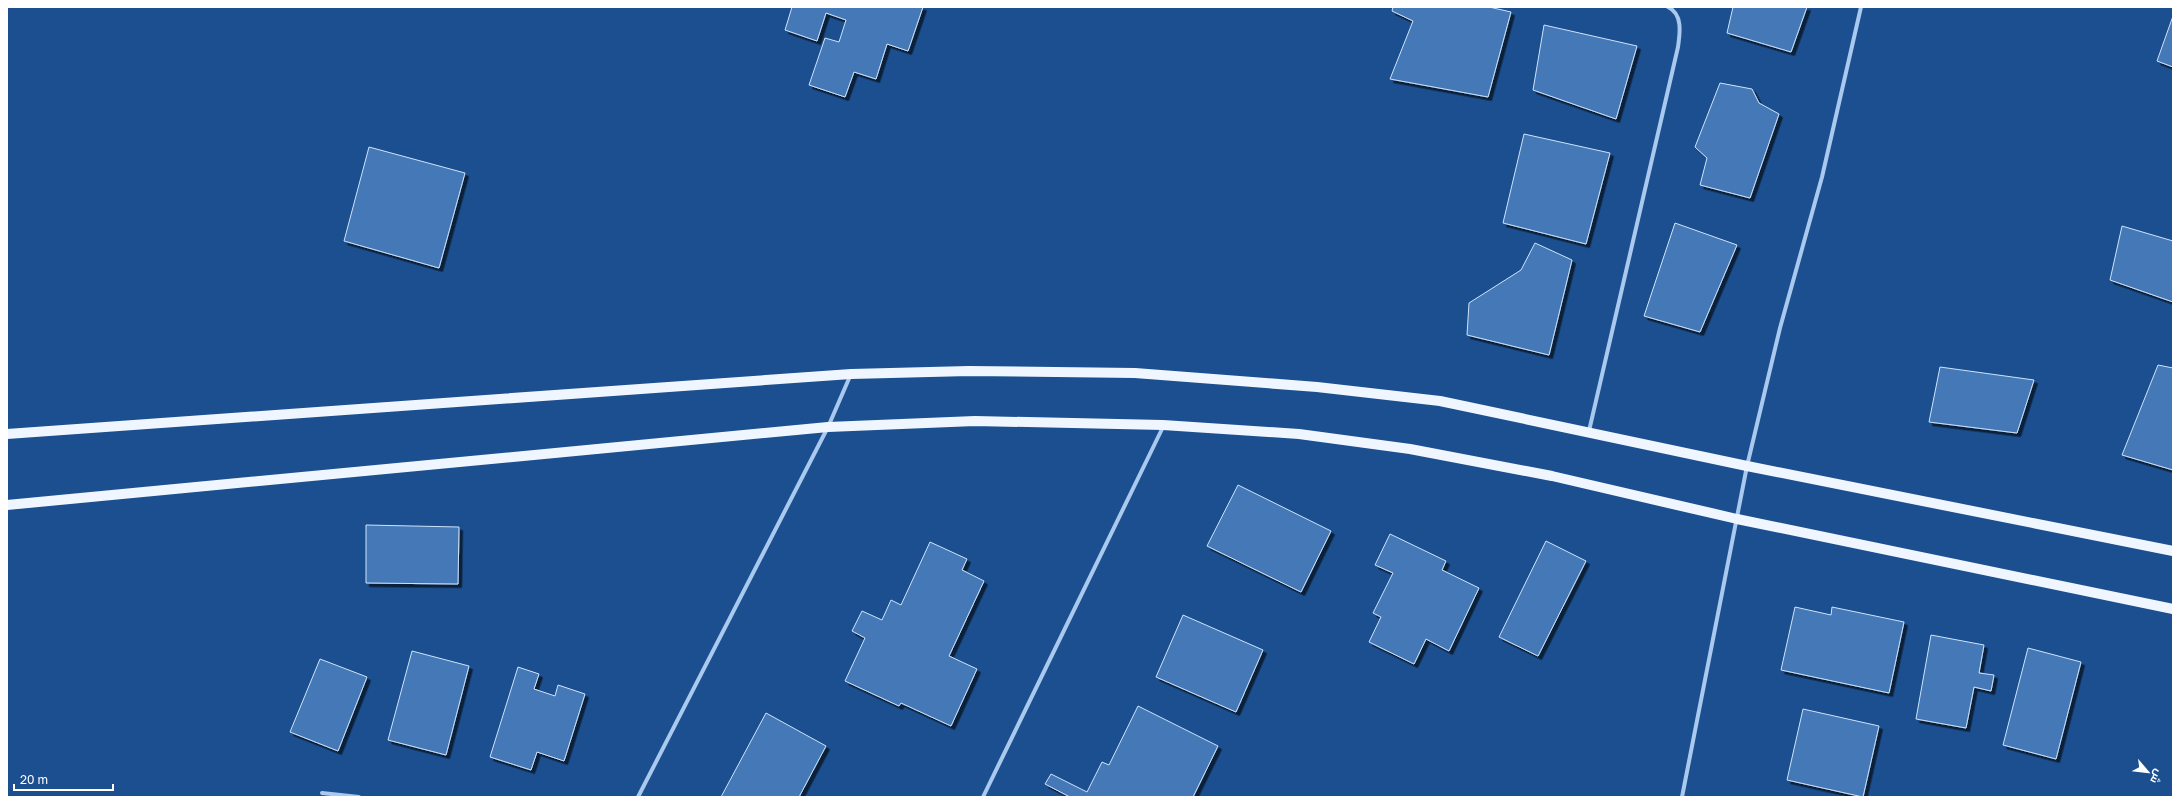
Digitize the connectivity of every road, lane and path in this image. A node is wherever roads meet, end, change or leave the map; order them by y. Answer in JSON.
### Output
{"nodes":[{"id":1,"x":1668,"y":7,"type":"edge"},
{"id":2,"x":1862,"y":7,"type":"edge"},
{"id":3,"x":851,"y":374,"type":"junction"},
{"id":4,"x":1164,"y":425,"type":"junction"},
{"id":5,"x":828,"y":427,"type":"junction"},
{"id":6,"x":1588,"y":432,"type":"junction"},
{"id":7,"x":7,"y":434,"type":"edge"},
{"id":8,"x":1747,"y":466,"type":"junction"},
{"id":9,"x":7,"y":505,"type":"edge"},
{"id":10,"x":1737,"y":519,"type":"junction"},
{"id":11,"x":2173,"y":550,"type":"edge"},
{"id":12,"x":2173,"y":609,"type":"edge"},
{"id":13,"x":322,"y":793,"type":"dead end"},
{"id":14,"x":359,"y":797,"type":"edge"},
{"id":15,"x":638,"y":797,"type":"edge"},
{"id":16,"x":983,"y":797,"type":"edge"},
{"id":17,"x":1682,"y":797,"type":"edge"}],
"edges":[{"from":1,"to":6,"type":"street"},
{"from":2,"to":8,"type":"street"},
{"from":3,"to":5,"type":"street"},
{"from":3,"to":6,"type":"main road"},
{"from":3,"to":7,"type":"main road"},
{"from":4,"to":5,"type":"main road"},
{"from":4,"to":10,"type":"main road"},
{"from":4,"to":16,"type":"street"},
{"from":5,"to":9,"type":"main road"},
{"from":5,"to":15,"type":"street"},
{"from":6,"to":8,"type":"main road"},
{"from":8,"to":10,"type":"street"},
{"from":8,"to":11,"type":"main road"},
{"from":10,"to":12,"type":"main road"},
{"from":10,"to":17,"type":"street"},
{"from":13,"to":14,"type":"street"}]}
